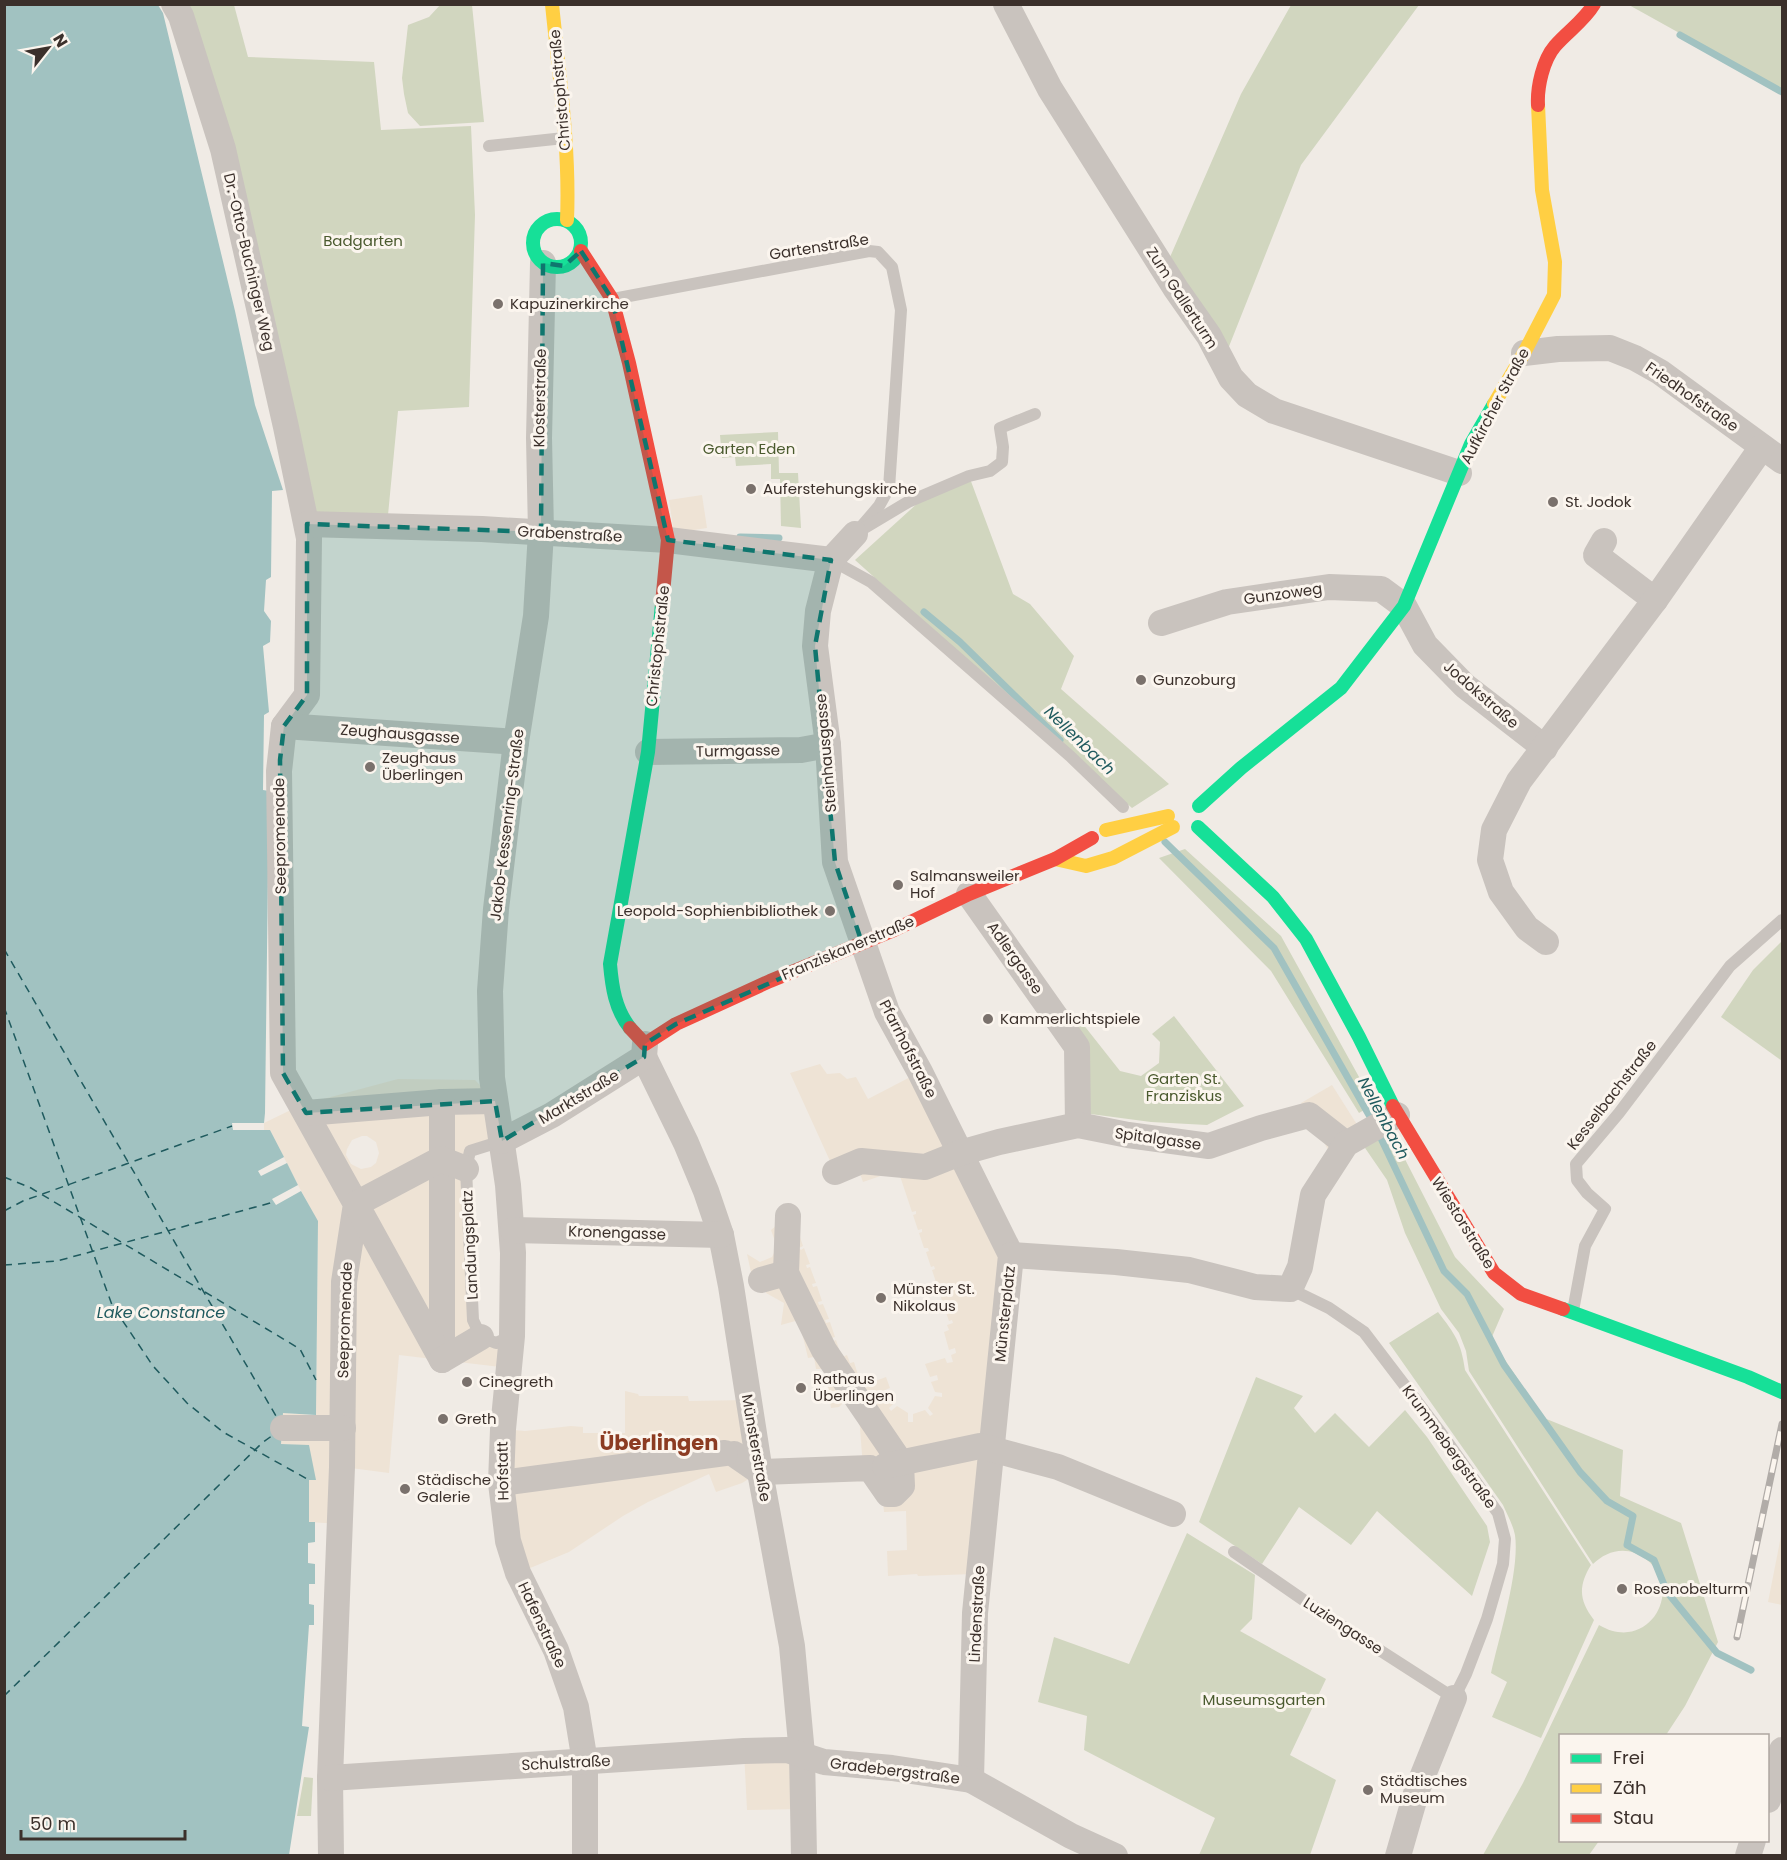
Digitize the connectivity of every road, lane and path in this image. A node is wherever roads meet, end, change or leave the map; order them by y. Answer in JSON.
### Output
{"nodes":[{"id":1,"x":174,"y":4,"type":"edge"},
{"id":2,"x":552,"y":4,"type":"edge"},
{"id":3,"x":1006,"y":4,"type":"edge"},
{"id":4,"x":1594,"y":4,"type":"edge"},
{"id":5,"x":565,"y":138,"type":"junction"},
{"id":6,"x":489,"y":146,"type":"dead end"},
{"id":7,"x":566,"y":176,"type":"junction"},
{"id":8,"x":549,"y":220,"type":"junction"},
{"id":9,"x":567,"y":220,"type":"junction"},
{"id":10,"x":581,"y":251,"type":"junction"},
{"id":11,"x":543,"y":263,"type":"junction"},
{"id":12,"x":612,"y":299,"type":"junction"},
{"id":13,"x":1524,"y":353,"type":"junction"},
{"id":14,"x":1035,"y":414,"type":"dead end"},
{"id":15,"x":1772,"y":454,"type":"edge"},
{"id":16,"x":1459,"y":473,"type":"junction"},
{"id":17,"x":307,"y":524,"type":"junction"},
{"id":18,"x":541,"y":532,"type":"junction"},
{"id":19,"x":855,"y":534,"type":"junction"},
{"id":20,"x":668,"y":540,"type":"junction"},
{"id":21,"x":1604,"y":541,"type":"dead end"},
{"id":22,"x":831,"y":560,"type":"junction"},
{"id":23,"x":1655,"y":600,"type":"junction"},
{"id":24,"x":1404,"y":606,"type":"junction"},
{"id":25,"x":1161,"y":623,"type":"dead end"},
{"id":26,"x":278,"y":730,"type":"junction"},
{"id":27,"x":516,"y":742,"type":"junction"},
{"id":28,"x":828,"y":745,"type":"junction"},
{"id":29,"x":1545,"y":748,"type":"junction"},
{"id":30,"x":648,"y":752,"type":"junction"},
{"id":31,"x":1199,"y":806,"type":"junction"},
{"id":32,"x":1123,"y":807,"type":"dead end"},
{"id":33,"x":1170,"y":821,"type":"junction"},
{"id":34,"x":1198,"y":827,"type":"junction"},
{"id":35,"x":1106,"y":830,"type":"dead end"},
{"id":36,"x":1092,"y":838,"type":"dead end"},
{"id":37,"x":1055,"y":859,"type":"junction"},
{"id":38,"x":969,"y":894,"type":"junction"},
{"id":39,"x":1782,"y":920,"type":"edge"},
{"id":40,"x":1546,"y":942,"type":"dead end"},
{"id":41,"x":862,"y":943,"type":"junction"},
{"id":42,"x":645,"y":1050,"type":"junction"},
{"id":43,"x":442,"y":1102,"type":"junction"},
{"id":44,"x":306,"y":1113,"type":"junction"},
{"id":45,"x":1391,"y":1118,"type":"junction"},
{"id":46,"x":498,"y":1120,"type":"junction"},
{"id":47,"x":1078,"y":1125,"type":"junction"},
{"id":48,"x":1354,"y":1139,"type":"junction"},
{"id":49,"x":960,"y":1153,"type":"junction"},
{"id":50,"x":441,"y":1159,"type":"junction"},
{"id":51,"x":466,"y":1169,"type":"junction"},
{"id":52,"x":835,"y":1172,"type":"dead end"},
{"id":53,"x":356,"y":1204,"type":"junction"},
{"id":54,"x":788,"y":1216,"type":"dead end"},
{"id":55,"x":513,"y":1230,"type":"junction"},
{"id":56,"x":721,"y":1235,"type":"junction"},
{"id":57,"x":1011,"y":1255,"type":"junction"},
{"id":58,"x":786,"y":1274,"type":"junction"},
{"id":59,"x":761,"y":1280,"type":"dead end"},
{"id":60,"x":1290,"y":1289,"type":"junction"},
{"id":61,"x":1572,"y":1314,"type":"junction"},
{"id":62,"x":512,"y":1336,"type":"junction"},
{"id":63,"x":481,"y":1337,"type":"junction"},
{"id":64,"x":441,"y":1360,"type":"junction"},
{"id":65,"x":1782,"y":1392,"type":"edge"},
{"id":66,"x":283,"y":1428,"type":"dead end"},
{"id":67,"x":343,"y":1428,"type":"junction"},
{"id":68,"x":990,"y":1449,"type":"junction"},
{"id":69,"x":883,"y":1466,"type":"junction"},
{"id":70,"x":760,"y":1472,"type":"junction"},
{"id":71,"x":501,"y":1484,"type":"junction"},
{"id":72,"x":1173,"y":1514,"type":"dead end"},
{"id":73,"x":1234,"y":1552,"type":"dead end"},
{"id":74,"x":518,"y":1573,"type":"joint"},
{"id":75,"x":1454,"y":1698,"type":"junction"},
{"id":76,"x":1782,"y":1750,"type":"edge"},
{"id":77,"x":802,"y":1754,"type":"junction"},
{"id":78,"x":585,"y":1762,"type":"junction"},
{"id":79,"x":330,"y":1778,"type":"junction"},
{"id":80,"x":1779,"y":1779,"type":"edge"},
{"id":81,"x":971,"y":1780,"type":"junction"},
{"id":82,"x":1769,"y":1796,"type":"edge"},
{"id":83,"x":331,"y":1856,"type":"edge"},
{"id":84,"x":585,"y":1856,"type":"edge"},
{"id":85,"x":804,"y":1856,"type":"edge"},
{"id":86,"x":1115,"y":1856,"type":"edge"},
{"id":87,"x":1398,"y":1856,"type":"edge"}],
"edges":[{"from":1,"to":17,"type":"street","name":"Dr.-Otto-Buchinger Weg"},
{"from":2,"to":5,"type":"street","name":"Christophstraße"},
{"from":3,"to":16,"type":"street","name":"Zum Gallerturm"},
{"from":4,"to":13,"type":"street","name":"Aufkircher Straße"},
{"from":5,"to":6,"type":"lane"},
{"from":5,"to":7,"type":"street","name":"Christophstraße"},
{"from":7,"to":8,"type":"street","name":"Christophstraße"},
{"from":7,"to":9,"type":"street","name":"Christophstraße"},
{"from":8,"to":9,"type":"street"},
{"from":8,"to":11,"type":"street","name":"Christophstraße"},
{"from":9,"to":10,"type":"street","name":"Christophstraße"},
{"from":10,"to":11,"type":"street"},
{"from":10,"to":12,"type":"street","name":"Christophstraße"},
{"from":11,"to":18,"type":"street","name":"Klosterstraße"},
{"from":12,"to":19,"type":"lane","name":"Gartenstraße"},
{"from":12,"to":20,"type":"street","name":"Christophstraße"},
{"from":13,"to":15,"type":"street","name":"Friedhofstraße"},
{"from":13,"to":16,"type":"street","name":"Aufkircher Straße"},
{"from":14,"to":19,"type":"lane"},
{"from":15,"to":23,"type":"street"},
{"from":16,"to":24,"type":"street","name":"Aufkircher Straße"},
{"from":17,"to":18,"type":"street","name":"Grabenstraße"},
{"from":17,"to":26,"type":"street"},
{"from":18,"to":20,"type":"street","name":"Grabenstraße"},
{"from":18,"to":27,"type":"street","name":"Jakob-Kessenring-Straße"},
{"from":19,"to":22,"type":"street"},
{"from":20,"to":22,"type":"street","name":"Grabenstraße"},
{"from":20,"to":30,"type":"street","name":"Christophstraße"},
{"from":21,"to":23,"type":"street"},
{"from":22,"to":28,"type":"street","name":"Steinhausgasse"},
{"from":22,"to":32,"type":"lane","name":"Grabenstraße"},
{"from":23,"to":29,"type":"street"},
{"from":24,"to":25,"type":"street","name":"Gunzoweg"},
{"from":24,"to":29,"type":"street","name":"Jodokstraße"},
{"from":24,"to":31,"type":"street","name":"Aufkircher Straße"},
{"from":26,"to":27,"type":"street","name":"Zeughausgasse"},
{"from":26,"to":44,"type":"street","name":"Seepromenade"},
{"from":27,"to":46,"type":"street","name":"Jakob-Kessenring-Straße"},
{"from":28,"to":30,"type":"street","name":"Turmgasse"},
{"from":28,"to":41,"type":"street","name":"Steinhausgasse"},
{"from":29,"to":40,"type":"street"},
{"from":30,"to":42,"type":"street","name":"Christophstraße"},
{"from":31,"to":33,"type":"street"},
{"from":31,"to":34,"type":"street"},
{"from":33,"to":34,"type":"street"},
{"from":33,"to":35,"type":"street"},
{"from":33,"to":37,"type":"street"},
{"from":34,"to":45,"type":"street","name":"Wiestorstraße"},
{"from":36,"to":37,"type":"street","name":"Franziskanerstraße"},
{"from":37,"to":38,"type":"street","name":"Franziskanerstraße"},
{"from":38,"to":41,"type":"street","name":"Franziskanerstraße"},
{"from":38,"to":47,"type":"street","name":"Adlergasse"},
{"from":39,"to":61,"type":"lane","name":"Kesselbachstraße"},
{"from":41,"to":42,"type":"street","name":"Franziskanerstraße"},
{"from":41,"to":49,"type":"street","name":"Pfarrhofstraße"},
{"from":42,"to":46,"type":"street","name":"Marktstraße"},
{"from":42,"to":56,"type":"street","name":"Münsterstraße"},
{"from":43,"to":44,"type":"street"},
{"from":43,"to":46,"type":"street"},
{"from":43,"to":50,"type":"street"},
{"from":44,"to":53,"type":"street","name":"Seepromenade"},
{"from":45,"to":48,"type":"street"},
{"from":45,"to":61,"type":"street","name":"Wiestorstraße"},
{"from":46,"to":51,"type":"lane","name":"Landungsplatz"},
{"from":46,"to":55,"type":"street"},
{"from":47,"to":48,"type":"street","name":"Spitalgasse"},
{"from":47,"to":49,"type":"street","name":"Spitalgasse"},
{"from":48,"to":60,"type":"street"},
{"from":49,"to":52,"type":"street","name":"Spitalgasse"},
{"from":49,"to":57,"type":"street","name":"Münsterplatz"},
{"from":50,"to":51,"type":"street"},
{"from":50,"to":53,"type":"street"},
{"from":50,"to":64,"type":"street"},
{"from":51,"to":63,"type":"lane","name":"Landungsplatz"},
{"from":53,"to":64,"type":"street"},
{"from":53,"to":67,"type":"street","name":"Seepromenade"},
{"from":54,"to":58,"type":"street"},
{"from":55,"to":56,"type":"street","name":"Kronengasse"},
{"from":55,"to":62,"type":"street"},
{"from":56,"to":70,"type":"street","name":"Münsterstraße"},
{"from":57,"to":60,"type":"street","name":"Krummebergstraße"},
{"from":57,"to":68,"type":"street","name":"Münsterplatz"},
{"from":58,"to":59,"type":"street"},
{"from":58,"to":69,"type":"street"},
{"from":60,"to":75,"type":"lane","name":"Krummebergstraße"},
{"from":61,"to":65,"type":"street","name":"Wiestorstraße"},
{"from":62,"to":63,"type":"lane"},
{"from":62,"to":71,"type":"street","name":"Hofstatt"},
{"from":63,"to":64,"type":"street"},
{"from":66,"to":67,"type":"street"},
{"from":67,"to":79,"type":"street","name":"Seepromenade"},
{"from":68,"to":69,"type":"street"},
{"from":68,"to":72,"type":"street"},
{"from":68,"to":81,"type":"street","name":"Lindenstraße"},
{"from":69,"to":70,"type":"street"},
{"from":70,"to":71,"type":"street"},
{"from":70,"to":77,"type":"street","name":"Münsterstraße"},
{"from":71,"to":74,"type":"street","name":"Hofstatt"},
{"from":73,"to":75,"type":"lane","name":"Luziengasse"},
{"from":74,"to":78,"type":"street","name":"Hafenstraße"},
{"from":75,"to":87,"type":"street","name":"Krummebergstraße"},
{"from":76,"to":80,"type":"street"},
{"from":77,"to":78,"type":"street","name":"Schulstraße"},
{"from":77,"to":81,"type":"street","name":"Gradebergstraße"},
{"from":77,"to":85,"type":"street","name":"Münsterstraße"},
{"from":78,"to":79,"type":"street","name":"Schulstraße"},
{"from":78,"to":84,"type":"street","name":"Hafenstraße"},
{"from":79,"to":83,"type":"street","name":"Seepromenade"},
{"from":80,"to":82,"type":"street"},
{"from":81,"to":86,"type":"street","name":"Gradebergstraße"}]}
